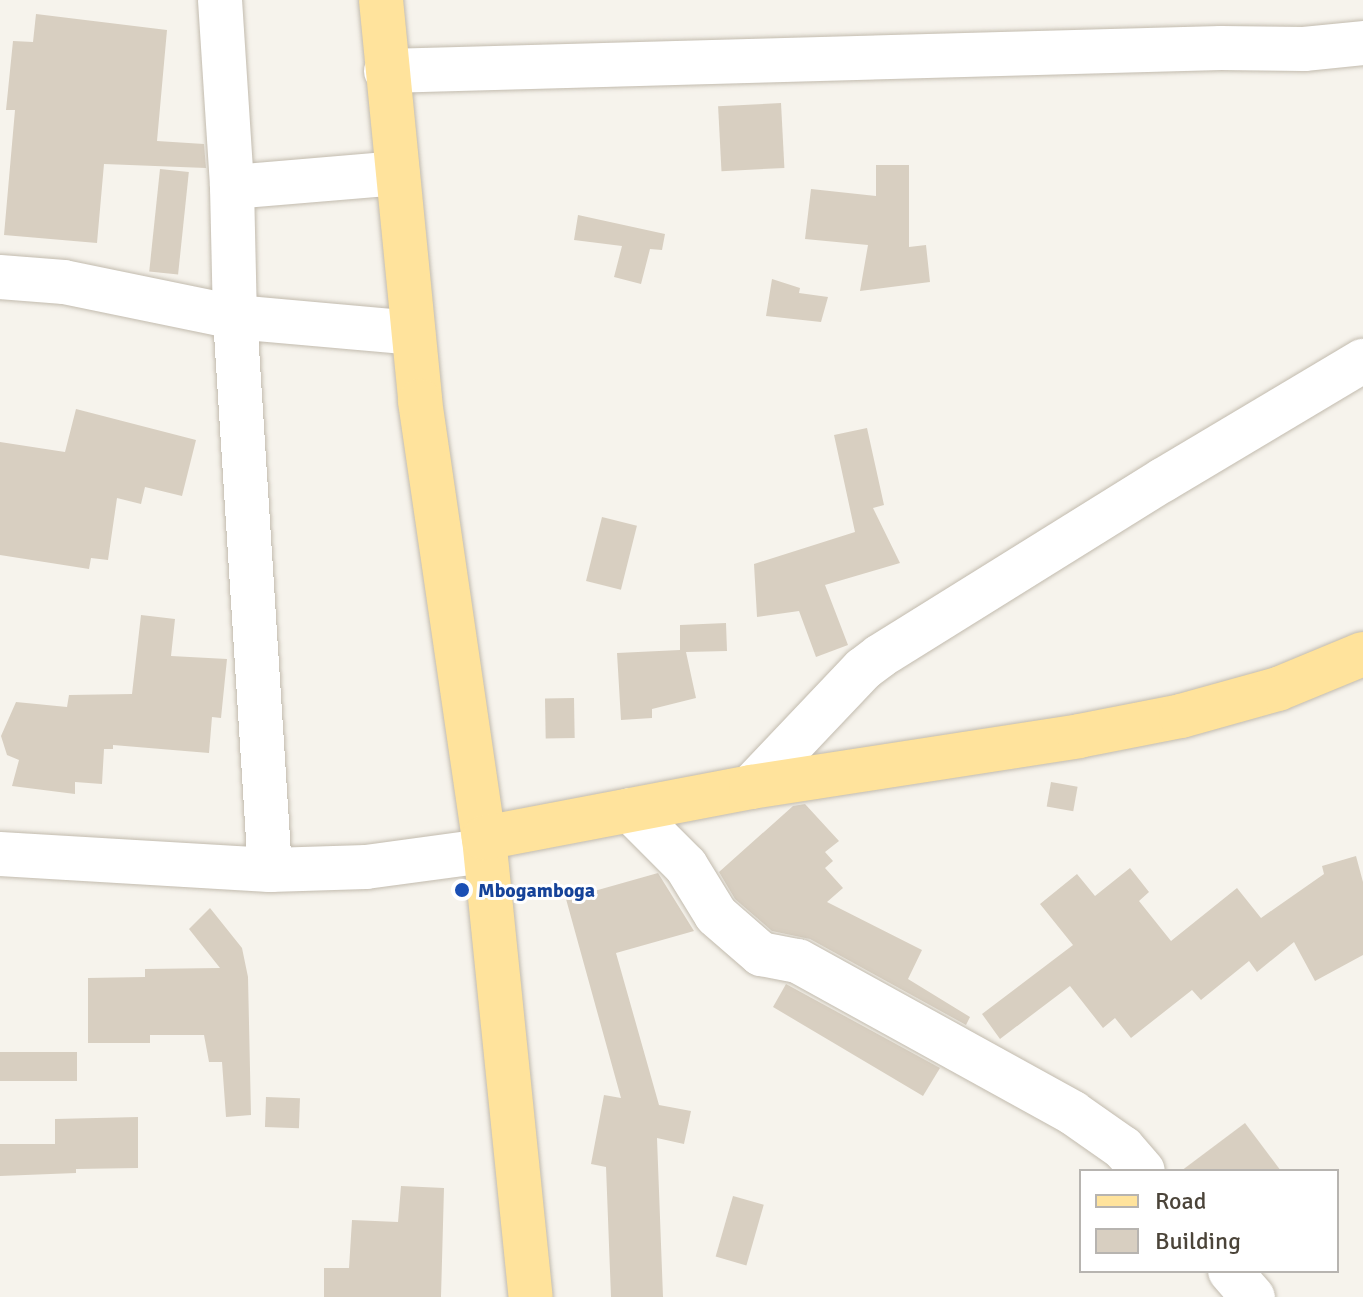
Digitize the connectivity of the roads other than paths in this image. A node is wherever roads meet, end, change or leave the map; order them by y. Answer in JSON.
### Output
{"nodes":[{"id":1,"x":220,"y":0,"type":"edge"},
{"id":2,"x":381,"y":0,"type":"edge"},
{"id":3,"x":1363,"y":43,"type":"edge"},
{"id":4,"x":386,"y":71,"type":"junction"},
{"id":5,"x":397,"y":173,"type":"junction"},
{"id":6,"x":232,"y":187,"type":"junction"},
{"id":7,"x":0,"y":277,"type":"edge"},
{"id":8,"x":235,"y":317,"type":"junction"},
{"id":9,"x":413,"y":333,"type":"junction"},
{"id":10,"x":1363,"y":361,"type":"edge"},
{"id":11,"x":1363,"y":654,"type":"edge"},
{"id":12,"x":751,"y":787,"type":"junction"},
{"id":13,"x":630,"y":810,"type":"junction"},
{"id":14,"x":484,"y":844,"type":"junction"},
{"id":15,"x":0,"y":854,"type":"edge"},
{"id":16,"x":270,"y":870,"type":"junction"},
{"id":17,"x":1141,"y":1169,"type":"edge"},
{"id":18,"x":1232,"y":1273,"type":"edge"},
{"id":19,"x":531,"y":1297,"type":"edge"},
{"id":20,"x":1253,"y":1297,"type":"edge"}],
"edges":[{"from":1,"to":6,"type":"street"},
{"from":2,"to":4,"type":"main road"},
{"from":3,"to":4,"type":"street"},
{"from":4,"to":5,"type":"main road"},
{"from":5,"to":6,"type":"street"},
{"from":5,"to":9,"type":"main road"},
{"from":6,"to":8,"type":"street"},
{"from":7,"to":8,"type":"street"},
{"from":8,"to":9,"type":"street"},
{"from":8,"to":16,"type":"street"},
{"from":9,"to":14,"type":"main road"},
{"from":10,"to":12,"type":"street"},
{"from":11,"to":12,"type":"main road"},
{"from":12,"to":13,"type":"main road"},
{"from":13,"to":14,"type":"main road"},
{"from":13,"to":17,"type":"street"},
{"from":14,"to":16,"type":"street"},
{"from":14,"to":19,"type":"main road"},
{"from":15,"to":16,"type":"street"},
{"from":18,"to":20,"type":"street"}]}
